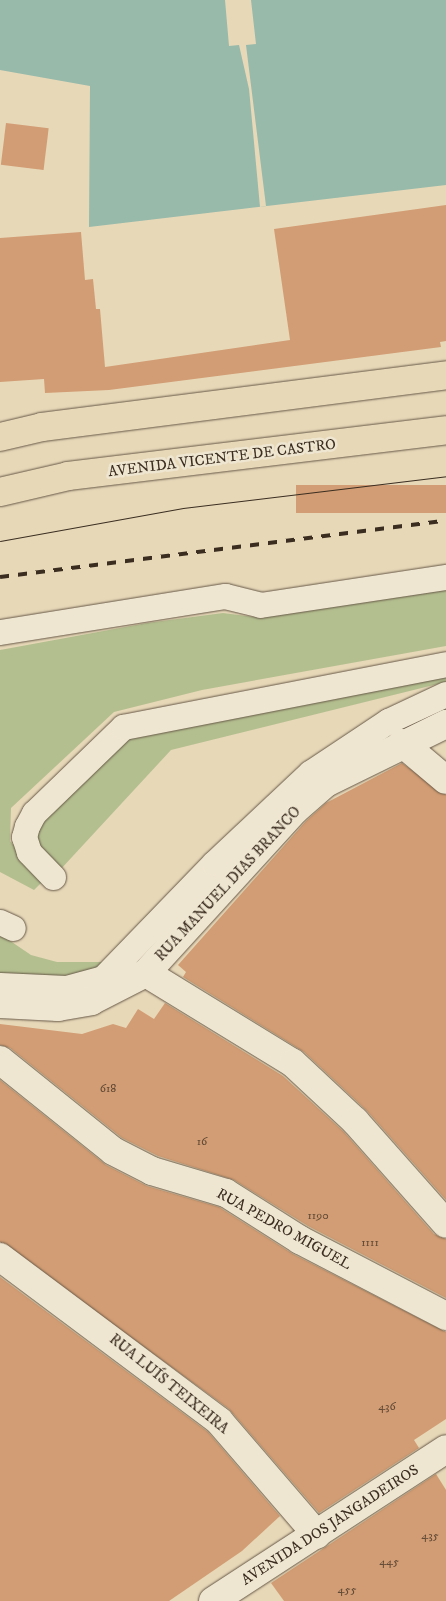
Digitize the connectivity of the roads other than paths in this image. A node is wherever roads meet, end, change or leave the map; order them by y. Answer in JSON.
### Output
{"nodes":[{"id":1,"x":446,"y":375,"type":"edge"},
{"id":2,"x":446,"y":430,"type":"edge"},
{"id":3,"x":0,"y":437,"type":"edge"},
{"id":4,"x":0,"y":492,"type":"edge"},
{"id":5,"x":446,"y":577,"type":"edge"},
{"id":6,"x":0,"y":632,"type":"edge"},
{"id":7,"x":446,"y":664,"type":"edge"},
{"id":8,"x":446,"y":694,"type":"edge"},
{"id":9,"x":446,"y":724,"type":"edge"},
{"id":10,"x":402,"y":743,"type":"junction"},
{"id":11,"x":446,"y":780,"type":"edge"},
{"id":12,"x":54,"y":877,"type":"dead end"},
{"id":13,"x":146,"y":973,"type":"junction"},
{"id":14,"x":0,"y":985,"type":"edge"},
{"id":15,"x":0,"y":1004,"type":"edge"},
{"id":16,"x":0,"y":1060,"type":"edge"},
{"id":17,"x":446,"y":1224,"type":"edge"},
{"id":18,"x":0,"y":1257,"type":"edge"},
{"id":19,"x":446,"y":1316,"type":"edge"},
{"id":20,"x":446,"y":1449,"type":"edge"},
{"id":21,"x":317,"y":1535,"type":"junction"},
{"id":22,"x":213,"y":1601,"type":"edge"}],
"edges":[{"from":1,"to":3,"type":"main road"},
{"from":2,"to":4,"type":"main road","name":"AVENIDA VICENTE DE CASTRO"},
{"from":5,"to":6,"type":"street"},
{"from":7,"to":12,"type":"street"},
{"from":8,"to":14,"type":"street"},
{"from":9,"to":10,"type":"street","name":"RUA MANUEL DIAS BRANCO"},
{"from":10,"to":11,"type":"street"},
{"from":10,"to":13,"type":"street","name":"RUA MANUEL DIAS BRANCO"},
{"from":13,"to":15,"type":"street","name":"RUA MANUEL DIAS BRANCO"},
{"from":13,"to":17,"type":"street"},
{"from":16,"to":19,"type":"street","name":"RUA PEDRO MIGUEL"},
{"from":18,"to":21,"type":"street","name":"RUA LUÍS TEIXEIRA"},
{"from":20,"to":21,"type":"street","name":"AVENIDA DOS JANGADEIROS"},
{"from":21,"to":22,"type":"street","name":"AVENIDA DOS JANGADEIROS"}]}
